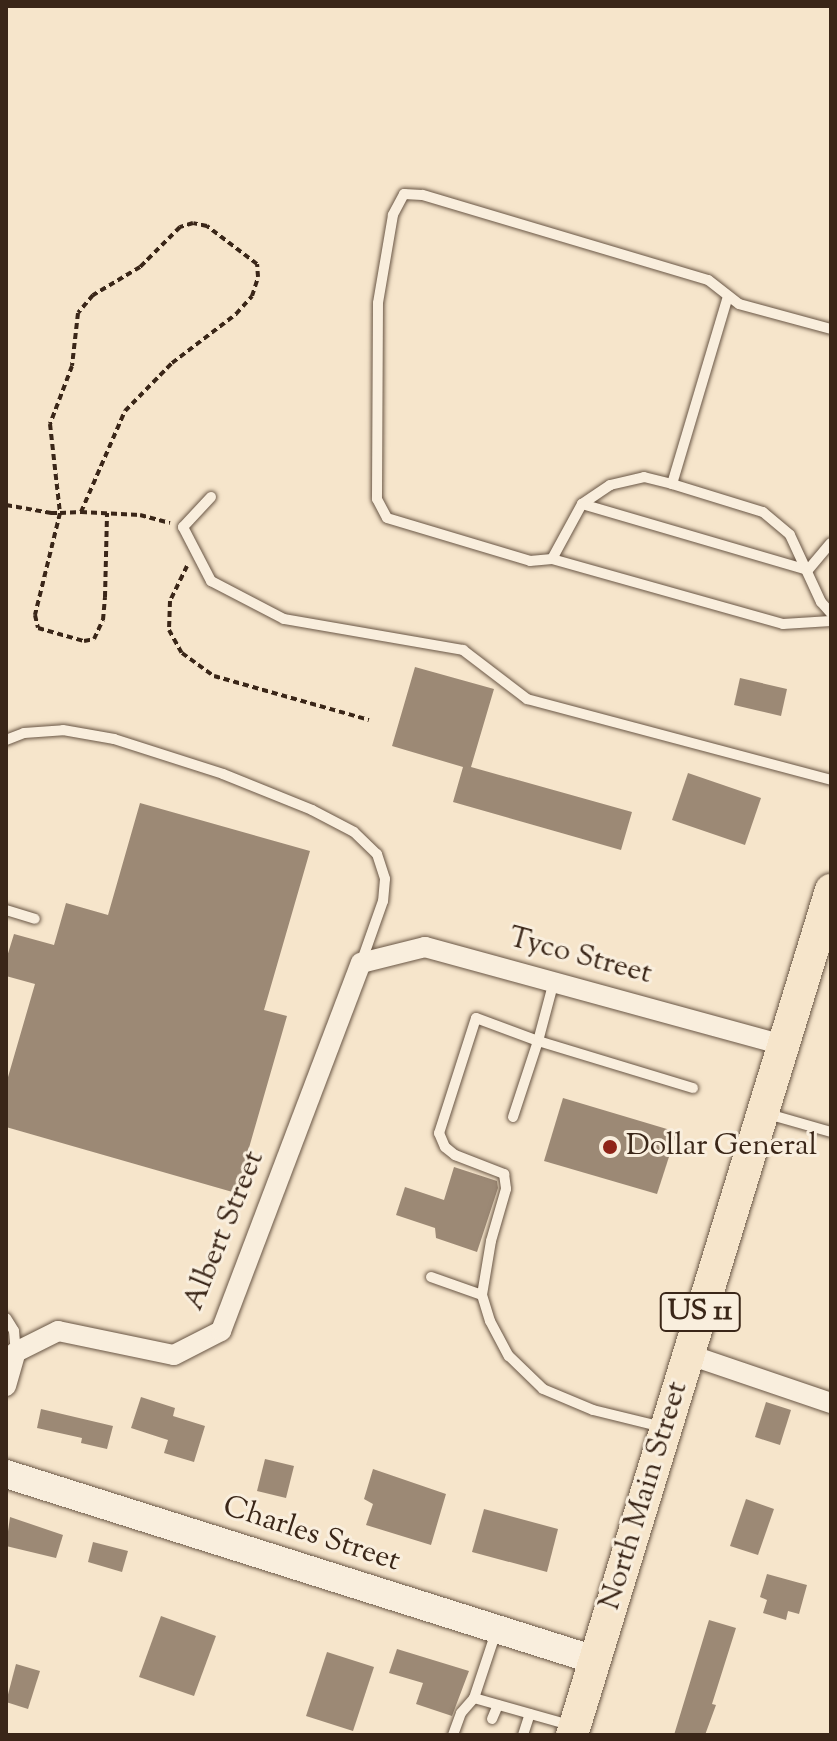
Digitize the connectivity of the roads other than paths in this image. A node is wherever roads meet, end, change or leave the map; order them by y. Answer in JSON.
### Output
{"nodes":[{"id":1,"x":728,"y":296,"type":"junction"},
{"id":2,"x":831,"y":329,"type":"edge"},
{"id":3,"x":672,"y":484,"type":"junction"},
{"id":4,"x":211,"y":497,"type":"dead end"},
{"id":5,"x":582,"y":504,"type":"junction"},
{"id":6,"x":831,"y":543,"type":"edge"},
{"id":7,"x":552,"y":559,"type":"junction"},
{"id":8,"x":808,"y":570,"type":"junction"},
{"id":9,"x":831,"y":613,"type":"edge"},
{"id":10,"x":831,"y":621,"type":"edge"},
{"id":11,"x":6,"y":740,"type":"edge"},
{"id":12,"x":831,"y":780,"type":"edge"},
{"id":13,"x":831,"y":890,"type":"edge"},
{"id":14,"x":6,"y":910,"type":"edge"},
{"id":15,"x":35,"y":919,"type":"dead end"},
{"id":16,"x":361,"y":963,"type":"junction"},
{"id":17,"x":554,"y":981,"type":"junction"},
{"id":18,"x":538,"y":1041,"type":"junction"},
{"id":19,"x":783,"y":1045,"type":"junction"},
{"id":20,"x":693,"y":1088,"type":"dead end"},
{"id":21,"x":762,"y":1112,"type":"junction"},
{"id":22,"x":513,"y":1117,"type":"dead end"},
{"id":23,"x":831,"y":1132,"type":"edge"},
{"id":24,"x":431,"y":1277,"type":"dead end"},
{"id":25,"x":482,"y":1295,"type":"junction"},
{"id":26,"x":6,"y":1318,"type":"edge"},
{"id":27,"x":16,"y":1352,"type":"junction"},
{"id":28,"x":687,"y":1354,"type":"junction"},
{"id":29,"x":6,"y":1386,"type":"edge"},
{"id":30,"x":831,"y":1403,"type":"edge"},
{"id":31,"x":665,"y":1428,"type":"junction"},
{"id":32,"x":6,"y":1474,"type":"edge"},
{"id":33,"x":496,"y":1630,"type":"junction"},
{"id":34,"x":595,"y":1660,"type":"junction"},
{"id":35,"x":474,"y":1698,"type":"junction"},
{"id":36,"x":498,"y":1705,"type":"junction"},
{"id":37,"x":530,"y":1714,"type":"junction"},
{"id":38,"x":492,"y":1719,"type":"dead end"},
{"id":39,"x":573,"y":1731,"type":"edge"},
{"id":40,"x":453,"y":1735,"type":"edge"},
{"id":41,"x":523,"y":1735,"type":"edge"}],
"edges":[{"from":1,"to":2,"type":"lane"},
{"from":1,"to":3,"type":"lane"},
{"from":1,"to":7,"type":"lane"},
{"from":3,"to":5,"type":"lane"},
{"from":3,"to":8,"type":"lane"},
{"from":4,"to":12,"type":"lane"},
{"from":5,"to":7,"type":"lane"},
{"from":5,"to":8,"type":"lane"},
{"from":6,"to":8,"type":"lane"},
{"from":7,"to":10,"type":"lane"},
{"from":8,"to":9,"type":"lane"},
{"from":11,"to":16,"type":"lane"},
{"from":13,"to":19,"type":"main road","name":"North Main Street","number":"US 11"},
{"from":14,"to":15,"type":"lane"},
{"from":16,"to":17,"type":"street","name":"Tyco Street"},
{"from":16,"to":27,"type":"street","name":"Albert Street"},
{"from":17,"to":18,"type":"lane"},
{"from":17,"to":19,"type":"street","name":"Tyco Street"},
{"from":18,"to":20,"type":"lane"},
{"from":18,"to":22,"type":"lane"},
{"from":18,"to":25,"type":"lane"},
{"from":19,"to":21,"type":"main road","name":"North Main Street","number":"US 11"},
{"from":21,"to":23,"type":"lane"},
{"from":21,"to":28,"type":"main road","name":"North Main Street","number":"US 11"},
{"from":24,"to":25,"type":"lane"},
{"from":25,"to":31,"type":"lane"},
{"from":26,"to":27,"type":"lane"},
{"from":27,"to":29,"type":"street"},
{"from":28,"to":30,"type":"street"},
{"from":28,"to":31,"type":"main road","name":"North Main Street","number":"US 11"},
{"from":31,"to":34,"type":"main road","name":"North Main Street","number":"US 11"},
{"from":32,"to":33,"type":"street","name":"Charles Street"},
{"from":33,"to":34,"type":"street","name":"Charles Street"},
{"from":33,"to":35,"type":"lane"},
{"from":34,"to":39,"type":"main road","name":"North Main Street","number":"US 11"},
{"from":35,"to":36,"type":"lane"},
{"from":35,"to":40,"type":"lane"},
{"from":36,"to":37,"type":"lane"},
{"from":36,"to":38,"type":"lane"},
{"from":37,"to":39,"type":"lane"},
{"from":37,"to":41,"type":"lane"}]}
